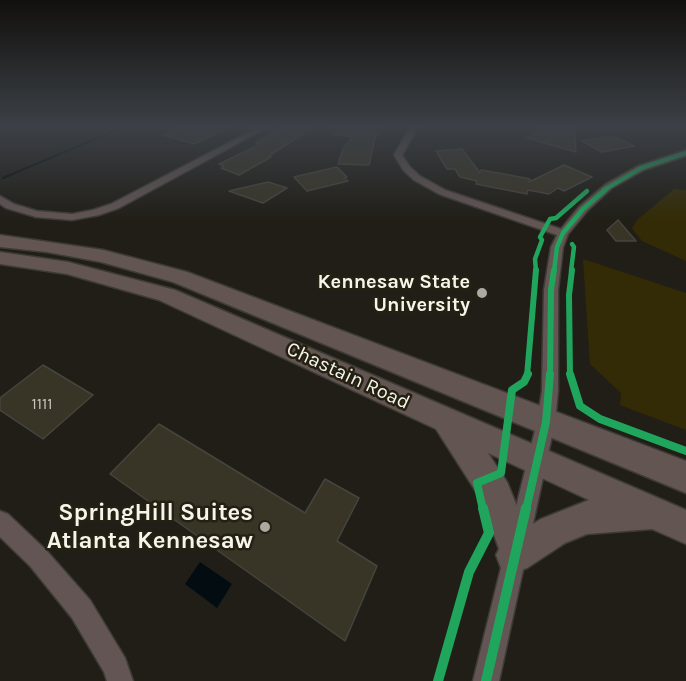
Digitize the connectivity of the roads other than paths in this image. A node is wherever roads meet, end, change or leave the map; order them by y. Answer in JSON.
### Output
{"nodes":[{"id":1,"x":204,"y":159,"type":"edge"},
{"id":2,"x":401,"y":159,"type":"edge"},
{"id":3,"x":669,"y":159,"type":"edge"},
{"id":4,"x":0,"y":199,"type":"edge"},
{"id":5,"x":563,"y":233,"type":"junction"},
{"id":6,"x":0,"y":241,"type":"edge"},
{"id":7,"x":0,"y":258,"type":"edge"},
{"id":8,"x":446,"y":420,"type":"junction"},
{"id":9,"x":546,"y":422,"type":"junction"},
{"id":10,"x":537,"y":459,"type":"junction"},
{"id":11,"x":686,"y":477,"type":"edge"},
{"id":12,"x":672,"y":521,"type":"edge"},
{"id":13,"x":0,"y":522,"type":"edge"},
{"id":14,"x":515,"y":552,"type":"junction"},
{"id":15,"x":122,"y":676,"type":"edge"},
{"id":16,"x":486,"y":681,"type":"edge"}],
"edges":[{"from":1,"to":4,"type":"street"},
{"from":2,"to":5,"type":"street"},
{"from":3,"to":5,"type":"street"},
{"from":5,"to":9,"type":"street"},
{"from":6,"to":9,"type":"main road","name":"Chastain Road"},
{"from":7,"to":8,"type":"main road","name":"Chastain Road"},
{"from":8,"to":10,"type":"main road","name":"Chastain Road"},
{"from":8,"to":14,"type":"main road"},
{"from":9,"to":10,"type":"street"},
{"from":9,"to":11,"type":"main road","name":"Chastain Road"},
{"from":10,"to":12,"type":"main road","name":"Chastain Road"},
{"from":10,"to":14,"type":"street"},
{"from":12,"to":14,"type":"main road"},
{"from":13,"to":15,"type":"street"},
{"from":14,"to":16,"type":"street"}]}
